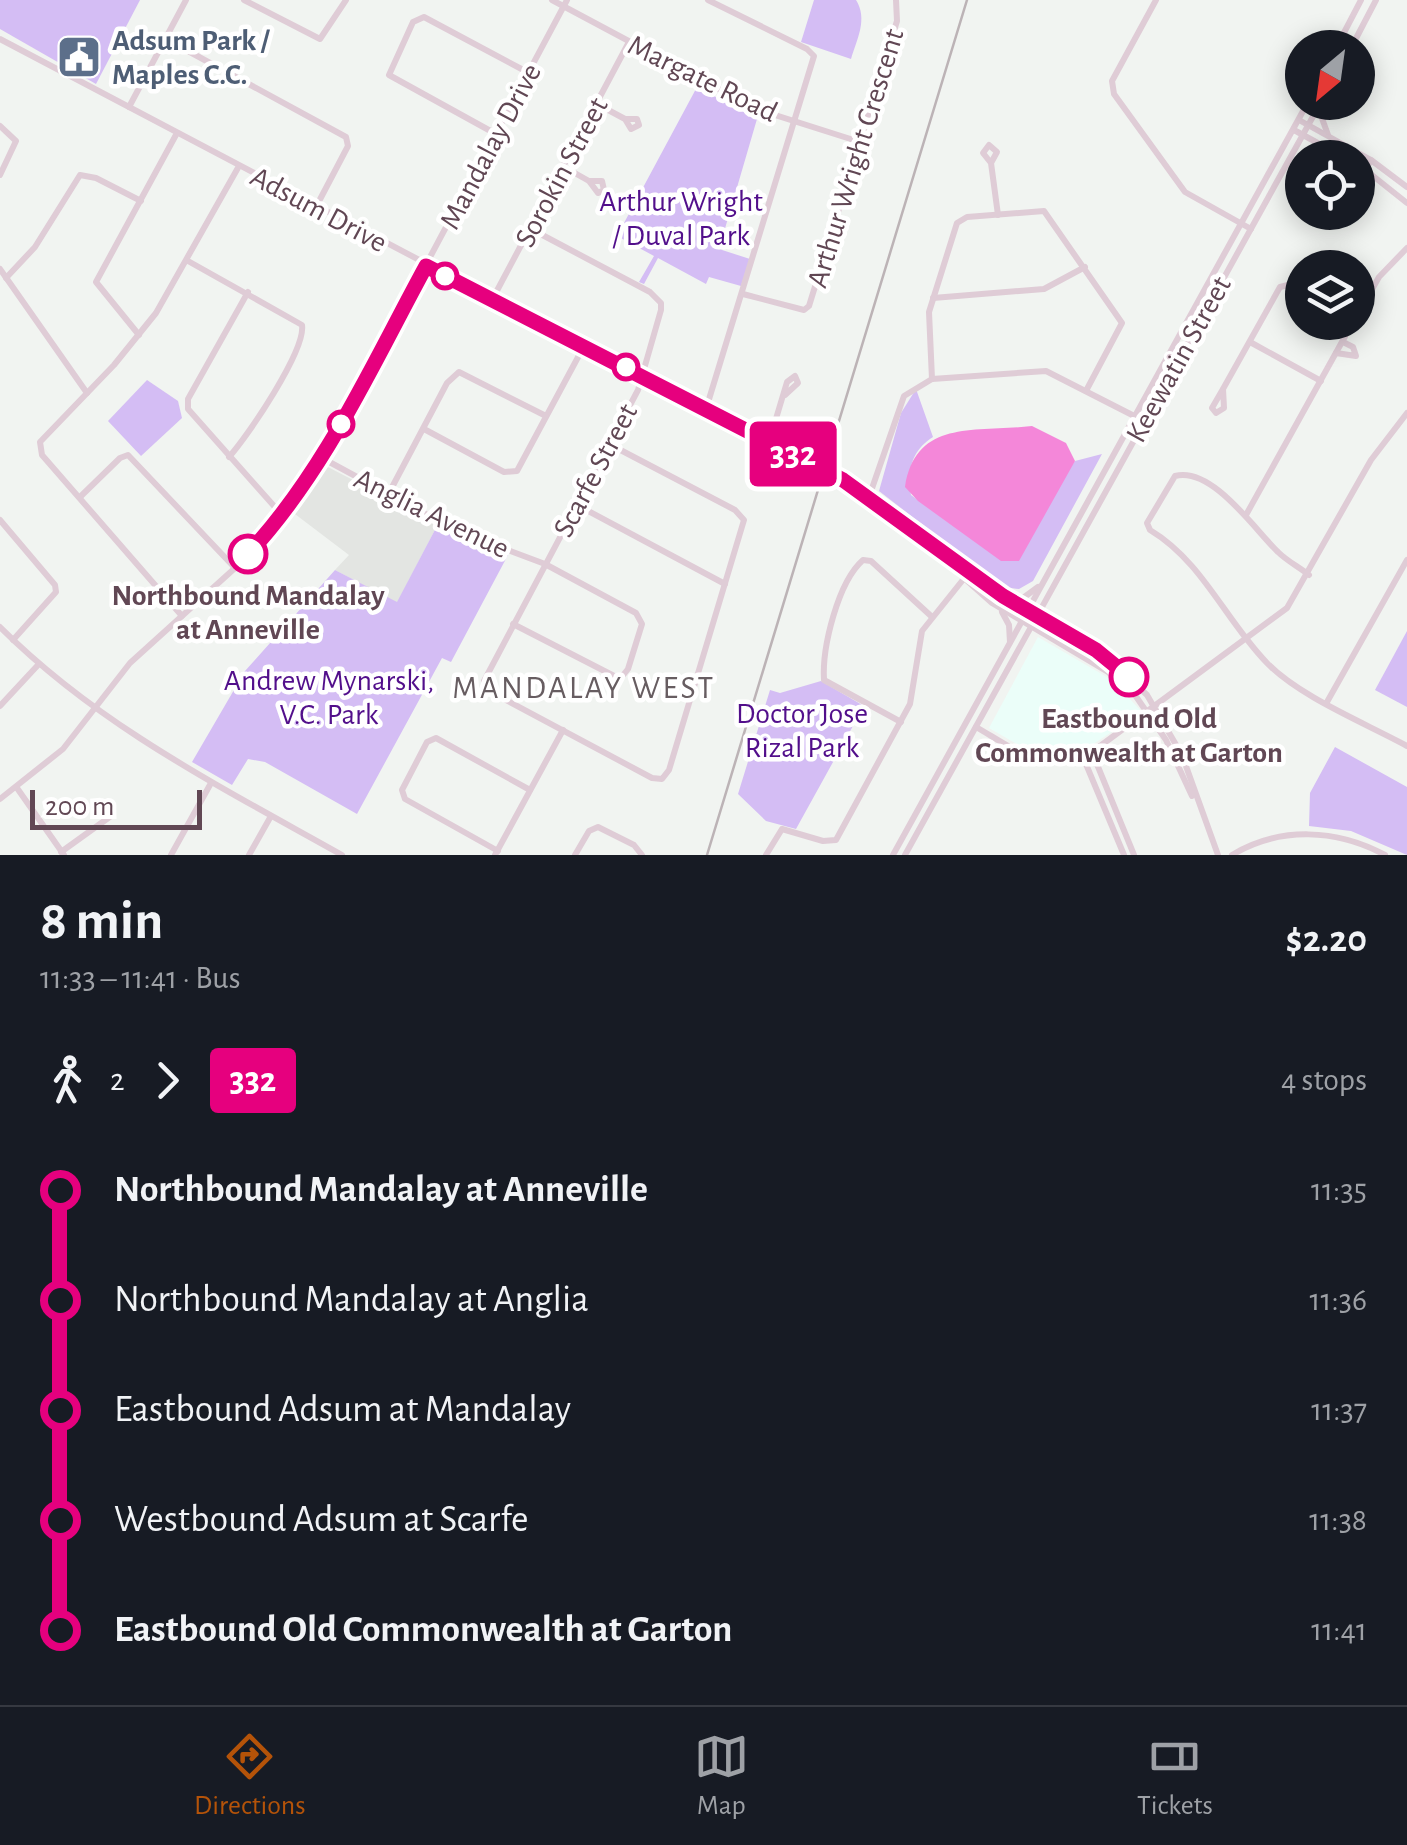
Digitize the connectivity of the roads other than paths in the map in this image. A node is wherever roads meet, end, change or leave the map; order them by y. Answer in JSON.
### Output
{"nodes":[{"id":1,"x":186,"y":0,"type":"edge"},
{"id":2,"x":244,"y":0,"type":"edge"},
{"id":3,"x":346,"y":0,"type":"edge"},
{"id":4,"x":552,"y":0,"type":"edge"},
{"id":5,"x":708,"y":0,"type":"edge"},
{"id":6,"x":896,"y":0,"type":"edge"},
{"id":7,"x":1156,"y":0,"type":"edge"},
{"id":8,"x":1361,"y":0,"type":"edge"},
{"id":9,"x":1376,"y":0,"type":"edge"},
{"id":10,"x":566,"y":3,"type":"edge"},
{"id":11,"x":1345,"y":30,"type":"edge"},
{"id":12,"x":1360,"y":30,"type":"edge"},
{"id":13,"x":0,"y":39,"type":"edge"},
{"id":14,"x":166,"y":39,"type":"junction"},
{"id":15,"x":629,"y":42,"type":"junction"},
{"id":16,"x":529,"y":73,"type":"junction"},
{"id":17,"x":597,"y":104,"type":"junction"},
{"id":18,"x":129,"y":108,"type":"junction"},
{"id":19,"x":625,"y":120,"type":"dead end"},
{"id":20,"x":1298,"y":120,"type":"joint"},
{"id":21,"x":1312,"y":120,"type":"edge"},
{"id":22,"x":1320,"y":120,"type":"edge"},
{"id":23,"x":794,"y":122,"type":"junction"},
{"id":24,"x":1309,"y":125,"type":"junction"},
{"id":25,"x":0,"y":126,"type":"edge"},
{"id":26,"x":1294,"y":130,"type":"junction"},
{"id":27,"x":177,"y":133,"type":"junction"},
{"id":28,"x":496,"y":134,"type":"junction"},
{"id":29,"x":1303,"y":134,"type":"junction"},
{"id":30,"x":1328,"y":136,"type":"junction"},
{"id":31,"x":1314,"y":140,"type":"edge"},
{"id":32,"x":1335,"y":140,"type":"edge"},
{"id":33,"x":860,"y":142,"type":"junction"},
{"id":34,"x":991,"y":163,"type":"dead end"},
{"id":35,"x":1375,"y":163,"type":"edge"},
{"id":36,"x":239,"y":166,"type":"junction"},
{"id":37,"x":564,"y":167,"type":"junction"},
{"id":38,"x":0,"y":175,"type":"edge"},
{"id":39,"x":1375,"y":176,"type":"edge"},
{"id":40,"x":589,"y":181,"type":"dead end"},
{"id":41,"x":1407,"y":187,"type":"edge"},
{"id":42,"x":141,"y":202,"type":"junction"},
{"id":43,"x":1407,"y":203,"type":"edge"},
{"id":44,"x":316,"y":207,"type":"junction"},
{"id":45,"x":998,"y":215,"type":"junction"},
{"id":46,"x":1242,"y":224,"type":"junction"},
{"id":47,"x":531,"y":229,"type":"junction"},
{"id":48,"x":1251,"y":230,"type":"junction"},
{"id":49,"x":1407,"y":248,"type":"edge"},
{"id":50,"x":188,"y":260,"type":"junction"},
{"id":51,"x":426,"y":266,"type":"junction"},
{"id":52,"x":1085,"y":266,"type":"junction"},
{"id":53,"x":0,"y":269,"type":"edge"},
{"id":54,"x":6,"y":278,"type":"junction"},
{"id":55,"x":1285,"y":285,"type":"edge"},
{"id":56,"x":1375,"y":285,"type":"edge"},
{"id":57,"x":248,"y":292,"type":"junction"},
{"id":58,"x":743,"y":294,"type":"junction"},
{"id":59,"x":934,"y":298,"type":"junction"},
{"id":60,"x":492,"y":300,"type":"junction"},
{"id":61,"x":140,"y":335,"type":"junction"},
{"id":62,"x":1250,"y":342,"type":"junction"},
{"id":63,"x":1343,"y":342,"type":"joint"},
{"id":64,"x":584,"y":346,"type":"junction"},
{"id":65,"x":1336,"y":353,"type":"junction"},
{"id":66,"x":642,"y":374,"type":"junction"},
{"id":67,"x":932,"y":378,"type":"junction"},
{"id":68,"x":1320,"y":381,"type":"junction"},
{"id":69,"x":1087,"y":389,"type":"junction"},
{"id":70,"x":1222,"y":389,"type":"dead end"},
{"id":71,"x":87,"y":393,"type":"junction"},
{"id":72,"x":785,"y":395,"type":"dead end"},
{"id":73,"x":706,"y":409,"type":"junction"},
{"id":74,"x":1407,"y":413,"type":"edge"},
{"id":75,"x":546,"y":416,"type":"junction"},
{"id":76,"x":1134,"y":416,"type":"junction"},
{"id":77,"x":1144,"y":421,"type":"junction"},
{"id":78,"x":424,"y":429,"type":"junction"},
{"id":79,"x":769,"y":442,"type":"junction"},
{"id":80,"x":609,"y":444,"type":"junction"},
{"id":81,"x":229,"y":457,"type":"junction"},
{"id":82,"x":322,"y":458,"type":"junction"},
{"id":83,"x":389,"y":494,"type":"junction"},
{"id":84,"x":80,"y":497,"type":"junction"},
{"id":85,"x":869,"y":497,"type":"junction"},
{"id":86,"x":577,"y":504,"type":"junction"},
{"id":87,"x":282,"y":515,"type":"junction"},
{"id":88,"x":1246,"y":515,"type":"junction"},
{"id":89,"x":0,"y":520,"type":"edge"},
{"id":90,"x":902,"y":522,"type":"junction"},
{"id":91,"x":1407,"y":560,"type":"edge"},
{"id":92,"x":545,"y":564,"type":"junction"},
{"id":93,"x":235,"y":568,"type":"junction"},
{"id":94,"x":970,"y":571,"type":"junction"},
{"id":95,"x":1310,"y":575,"type":"junction"},
{"id":96,"x":963,"y":580,"type":"junction"},
{"id":97,"x":1044,"y":583,"type":"junction"},
{"id":98,"x":725,"y":584,"type":"junction"},
{"id":99,"x":1003,"y":596,"type":"junction"},
{"id":100,"x":998,"y":607,"type":"junction"},
{"id":101,"x":1028,"y":612,"type":"junction"},
{"id":102,"x":182,"y":616,"type":"junction"},
{"id":103,"x":930,"y":616,"type":"junction"},
{"id":104,"x":1036,"y":617,"type":"junction"},
{"id":105,"x":513,"y":624,"type":"junction"},
{"id":106,"x":1026,"y":625,"type":"junction"},
{"id":107,"x":0,"y":627,"type":"edge"},
{"id":108,"x":13,"y":640,"type":"junction"},
{"id":109,"x":1249,"y":640,"type":"junction"},
{"id":110,"x":1009,"y":645,"type":"junction"},
{"id":111,"x":38,"y":666,"type":"junction"},
{"id":112,"x":1327,"y":702,"type":"junction"},
{"id":113,"x":0,"y":706,"type":"edge"},
{"id":114,"x":93,"y":709,"type":"junction"},
{"id":115,"x":1152,"y":709,"type":"junction"},
{"id":116,"x":972,"y":711,"type":"junction"},
{"id":117,"x":901,"y":722,"type":"junction"},
{"id":118,"x":976,"y":726,"type":"junction"},
{"id":119,"x":562,"y":730,"type":"junction"},
{"id":120,"x":1407,"y":746,"type":"edge"},
{"id":121,"x":1092,"y":752,"type":"junction"},
{"id":122,"x":1083,"y":757,"type":"junction"},
{"id":123,"x":211,"y":783,"type":"junction"},
{"id":124,"x":17,"y":788,"type":"junction"},
{"id":125,"x":530,"y":790,"type":"junction"},
{"id":126,"x":0,"y":799,"type":"edge"},
{"id":127,"x":110,"y":816,"type":"dead end"},
{"id":128,"x":271,"y":816,"type":"junction"},
{"id":129,"x":330,"y":852,"type":"edge"},
{"id":130,"x":62,"y":853,"type":"edge"},
{"id":131,"x":497,"y":853,"type":"edge"},
{"id":132,"x":171,"y":855,"type":"edge"},
{"id":133,"x":250,"y":855,"type":"edge"},
{"id":134,"x":342,"y":855,"type":"edge"},
{"id":135,"x":575,"y":855,"type":"edge"},
{"id":136,"x":642,"y":855,"type":"edge"},
{"id":137,"x":766,"y":855,"type":"edge"},
{"id":138,"x":892,"y":855,"type":"edge"},
{"id":139,"x":904,"y":855,"type":"edge"},
{"id":140,"x":1124,"y":855,"type":"edge"},
{"id":141,"x":1134,"y":855,"type":"edge"},
{"id":142,"x":1218,"y":855,"type":"edge"},
{"id":143,"x":1232,"y":855,"type":"edge"},
{"id":144,"x":1384,"y":855,"type":"edge"}],
"edges":[{"from":1,"to":14,"type":"street"},
{"from":2,"to":3,"type":"street"},
{"from":4,"to":10,"type":"street","name":"Margate Road"},
{"from":5,"to":23,"type":"street"},
{"from":6,"to":33,"type":"street","name":"Arthur Wright Crescent"},
{"from":7,"to":46,"type":"street"},
{"from":8,"to":11,"type":"street"},
{"from":9,"to":12,"type":"street"},
{"from":10,"to":15,"type":"street","name":"Margate Road"},
{"from":10,"to":16,"type":"street","name":"Mandalay Drive"},
{"from":13,"to":18,"type":"street","name":"Adsum Drive"},
{"from":14,"to":18,"type":"street"},
{"from":14,"to":44,"type":"street"},
{"from":15,"to":17,"type":"street","name":"Sorokin Street"},
{"from":15,"to":23,"type":"street","name":"Margate Road"},
{"from":16,"to":28,"type":"street","name":"Mandalay Drive"},
{"from":16,"to":28,"type":"street"},
{"from":17,"to":19,"type":"street"},
{"from":17,"to":37,"type":"street","name":"Sorokin Street"},
{"from":18,"to":27,"type":"street","name":"Adsum Drive"},
{"from":20,"to":24,"type":"street"},
{"from":20,"to":26,"type":"street","name":"Keewatin Street"},
{"from":21,"to":24,"type":"street","name":"Keewatin Street"},
{"from":22,"to":30,"type":"street"},
{"from":23,"to":33,"type":"street","name":"Margate Road"},
{"from":23,"to":58,"type":"street"},
{"from":24,"to":29,"type":"street","name":"Keewatin Street"},
{"from":24,"to":30,"type":"street"},
{"from":25,"to":38,"type":"street"},
{"from":26,"to":29,"type":"street"},
{"from":26,"to":46,"type":"street","name":"Keewatin Street"},
{"from":27,"to":36,"type":"street","name":"Adsum Drive"},
{"from":27,"to":42,"type":"street"},
{"from":28,"to":51,"type":"street","name":"Mandalay Drive"},
{"from":29,"to":31,"type":"street"},
{"from":29,"to":48,"type":"street","name":"Keewatin Street"},
{"from":30,"to":32,"type":"street"},
{"from":33,"to":58,"type":"street","name":"Arthur Wright Crescent"},
{"from":34,"to":45,"type":"street"},
{"from":35,"to":41,"type":"street"},
{"from":36,"to":44,"type":"street","name":"Adsum Drive"},
{"from":36,"to":50,"type":"street"},
{"from":37,"to":40,"type":"street"},
{"from":37,"to":47,"type":"street","name":"Sorokin Street"},
{"from":39,"to":43,"type":"street"},
{"from":42,"to":54,"type":"street"},
{"from":42,"to":61,"type":"street"},
{"from":44,"to":51,"type":"street","name":"Adsum Drive"},
{"from":45,"to":52,"type":"street"},
{"from":45,"to":59,"type":"street"},
{"from":46,"to":48,"type":"street"},
{"from":46,"to":76,"type":"street","name":"Keewatin Street"},
{"from":47,"to":60,"type":"street","name":"Sorokin Street"},
{"from":47,"to":66,"type":"street","name":"Scarfe Street"},
{"from":48,"to":77,"type":"street","name":"Keewatin Street"},
{"from":49,"to":56,"type":"street"},
{"from":50,"to":57,"type":"street"},
{"from":50,"to":61,"type":"street"},
{"from":51,"to":60,"type":"street","name":"Adsum Drive"},
{"from":51,"to":82,"type":"street","name":"Mandalay Drive"},
{"from":52,"to":59,"type":"street"},
{"from":52,"to":69,"type":"street"},
{"from":53,"to":54,"type":"street"},
{"from":54,"to":71,"type":"street"},
{"from":55,"to":62,"type":"street"},
{"from":57,"to":81,"type":"street"},
{"from":57,"to":81,"type":"street"},
{"from":58,"to":73,"type":"street"},
{"from":59,"to":67,"type":"street"},
{"from":60,"to":64,"type":"street","name":"Adsum Drive"},
{"from":61,"to":71,"type":"street"},
{"from":62,"to":68,"type":"street"},
{"from":62,"to":70,"type":"street"},
{"from":63,"to":65,"type":"street"},
{"from":63,"to":65,"type":"street"},
{"from":64,"to":66,"type":"street","name":"Adsum Drive"},
{"from":64,"to":75,"type":"street"},
{"from":65,"to":68,"type":"street"},
{"from":66,"to":73,"type":"street","name":"Adsum Drive"},
{"from":66,"to":80,"type":"street","name":"Scarfe Street"},
{"from":67,"to":69,"type":"street"},
{"from":67,"to":85,"type":"street"},
{"from":68,"to":88,"type":"street"},
{"from":69,"to":76,"type":"street"},
{"from":71,"to":84,"type":"street"},
{"from":72,"to":79,"type":"street"},
{"from":73,"to":79,"type":"street","name":"Adsum Drive"},
{"from":74,"to":95,"type":"street"},
{"from":75,"to":78,"type":"street"},
{"from":75,"to":78,"type":"street"},
{"from":76,"to":77,"type":"street"},
{"from":76,"to":97,"type":"street","name":"Keewatin Street"},
{"from":77,"to":104,"type":"street","name":"Keewatin Street"},
{"from":78,"to":83,"type":"street"},
{"from":79,"to":85,"type":"street","name":"Adsum Drive"},
{"from":80,"to":86,"type":"street","name":"Scarfe Street"},
{"from":80,"to":98,"type":"street"},
{"from":81,"to":87,"type":"street"},
{"from":82,"to":83,"type":"street","name":"Anglia Avenue"},
{"from":82,"to":87,"type":"street","name":"Mandalay Drive"},
{"from":83,"to":92,"type":"street","name":"Anglia Avenue"},
{"from":84,"to":93,"type":"street"},
{"from":84,"to":102,"type":"street"},
{"from":85,"to":90,"type":"street","name":"Adsum Drive"},
{"from":86,"to":92,"type":"street","name":"Scarfe Street"},
{"from":86,"to":98,"type":"street"},
{"from":87,"to":93,"type":"street","name":"Mandalay Drive"},
{"from":88,"to":95,"type":"street"},
{"from":88,"to":109,"type":"street"},
{"from":89,"to":108,"type":"street"},
{"from":90,"to":94,"type":"street","name":"Adsum Drive"},
{"from":90,"to":96,"type":"street","name":"Adsum Drive"},
{"from":91,"to":112,"type":"street"},
{"from":92,"to":105,"type":"street","name":"Scarfe Street"},
{"from":92,"to":105,"type":"street","name":"Anglia Avenue"},
{"from":93,"to":102,"type":"street","name":"Mandalay Drive"},
{"from":94,"to":96,"type":"street"},
{"from":94,"to":99,"type":"street","name":"Adsum Drive"},
{"from":95,"to":109,"type":"street"},
{"from":96,"to":100,"type":"street","name":"Adsum Drive"},
{"from":96,"to":103,"type":"street"},
{"from":97,"to":99,"type":"street"},
{"from":97,"to":101,"type":"street","name":"Keewatin Street"},
{"from":98,"to":119,"type":"street"},
{"from":99,"to":101,"type":"street","name":"Adsum Drive"},
{"from":100,"to":106,"type":"street","name":"Adsum Drive"},
{"from":100,"to":110,"type":"street"},
{"from":101,"to":104,"type":"street","name":"Adsum Drive"},
{"from":101,"to":106,"type":"street","name":"Keewatin Street"},
{"from":102,"to":114,"type":"street","name":"Mandalay Drive"},
{"from":103,"to":117,"type":"street"},
{"from":103,"to":117,"type":"street"},
{"from":104,"to":106,"type":"street","name":"Keewatin Street"},
{"from":104,"to":115,"type":"street","name":"Adsum Drive"},
{"from":105,"to":119,"type":"street","name":"Scarfe Street"},
{"from":106,"to":110,"type":"street"},
{"from":106,"to":115,"type":"street","name":"Adsum Drive"},
{"from":106,"to":118,"type":"street"},
{"from":107,"to":108,"type":"street"},
{"from":108,"to":111,"type":"street"},
{"from":109,"to":112,"type":"street"},
{"from":109,"to":115,"type":"street"},
{"from":110,"to":116,"type":"street"},
{"from":111,"to":113,"type":"street"},
{"from":111,"to":114,"type":"street"},
{"from":112,"to":120,"type":"street"},
{"from":114,"to":123,"type":"street"},
{"from":114,"to":124,"type":"street","name":"Mandalay Drive"},
{"from":115,"to":121,"type":"street"},
{"from":115,"to":142,"type":"street"},
{"from":116,"to":118,"type":"street"},
{"from":116,"to":138,"type":"street"},
{"from":117,"to":137,"type":"street"},
{"from":118,"to":122,"type":"street"},
{"from":118,"to":139,"type":"street"},
{"from":119,"to":125,"type":"street"},
{"from":121,"to":122,"type":"street"},
{"from":121,"to":141,"type":"street"},
{"from":122,"to":140,"type":"street"},
{"from":123,"to":128,"type":"street"},
{"from":123,"to":132,"type":"street"},
{"from":124,"to":126,"type":"street","name":"Mandalay Drive"},
{"from":124,"to":130,"type":"street"},
{"from":125,"to":131,"type":"street"},
{"from":125,"to":131,"type":"street"},
{"from":127,"to":130,"type":"street"},
{"from":128,"to":129,"type":"street"},
{"from":128,"to":133,"type":"street"},
{"from":129,"to":134,"type":"street"},
{"from":135,"to":136,"type":"street"},
{"from":143,"to":144,"type":"street"}]}
